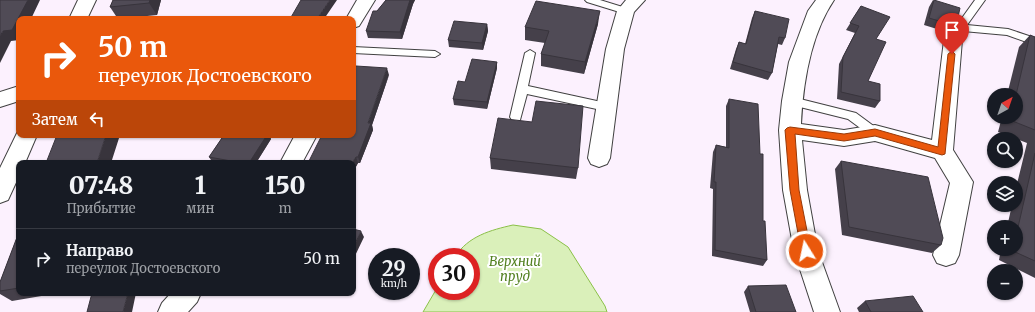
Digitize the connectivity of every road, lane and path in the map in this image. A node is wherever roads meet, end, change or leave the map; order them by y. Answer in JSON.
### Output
{"nodes":[{"id":1,"x":87,"y":0,"type":"edge"},
{"id":2,"x":366,"y":0,"type":"edge"},
{"id":3,"x":590,"y":0,"type":"edge"},
{"id":4,"x":825,"y":0,"type":"edge"},
{"id":5,"x":980,"y":0,"type":"edge"},
{"id":6,"x":631,"y":6,"type":"edge"},
{"id":7,"x":79,"y":16,"type":"edge"},
{"id":8,"x":356,"y":17,"type":"edge"},
{"id":9,"x":956,"y":33,"type":"junction"},
{"id":10,"x":1035,"y":42,"type":"edge"},
{"id":11,"x":356,"y":50,"type":"edge"},
{"id":12,"x":530,"y":53,"type":"dead end"},
{"id":13,"x":435,"y":54,"type":"dead end"},
{"id":14,"x":522,"y":89,"type":"junction"},
{"id":15,"x":16,"y":94,"type":"edge"},
{"id":16,"x":0,"y":100,"type":"edge"},
{"id":17,"x":792,"y":101,"type":"junction"},
{"id":18,"x":606,"y":107,"type":"junction"},
{"id":19,"x":516,"y":117,"type":"dead end"},
{"id":20,"x":790,"y":130,"type":"junction"},
{"id":21,"x":875,"y":133,"type":"junction"},
{"id":22,"x":25,"y":138,"type":"edge"},
{"id":23,"x":304,"y":138,"type":"edge"},
{"id":24,"x":942,"y":151,"type":"junction"},
{"id":25,"x":599,"y":158,"type":"dead end"},
{"id":26,"x":293,"y":160,"type":"edge"},
{"id":27,"x":0,"y":193,"type":"edge"},
{"id":28,"x":946,"y":255,"type":"dead end"},
{"id":29,"x":185,"y":296,"type":"edge"},
{"id":30,"x":171,"y":312,"type":"edge"},
{"id":31,"x":827,"y":312,"type":"edge"}],
"edges":[{"from":1,"to":7,"type":"street"},
{"from":2,"to":8,"type":"street"},
{"from":3,"to":6,"type":"lane"},
{"from":4,"to":17,"type":"street"},
{"from":5,"to":9,"type":"lane"},
{"from":6,"to":18,"type":"street"},
{"from":9,"to":10,"type":"lane"},
{"from":9,"to":24,"type":"street"},
{"from":11,"to":13,"type":"lane"},
{"from":12,"to":14,"type":"lane"},
{"from":14,"to":18,"type":"lane"},
{"from":14,"to":19,"type":"lane"},
{"from":15,"to":16,"type":"street"},
{"from":17,"to":20,"type":"street"},
{"from":17,"to":21,"type":"lane"},
{"from":18,"to":25,"type":"street"},
{"from":20,"to":21,"type":"street"},
{"from":20,"to":31,"type":"street"},
{"from":21,"to":24,"type":"street"},
{"from":22,"to":27,"type":"street"},
{"from":23,"to":26,"type":"street"},
{"from":24,"to":28,"type":"street"},
{"from":29,"to":30,"type":"street"}]}
